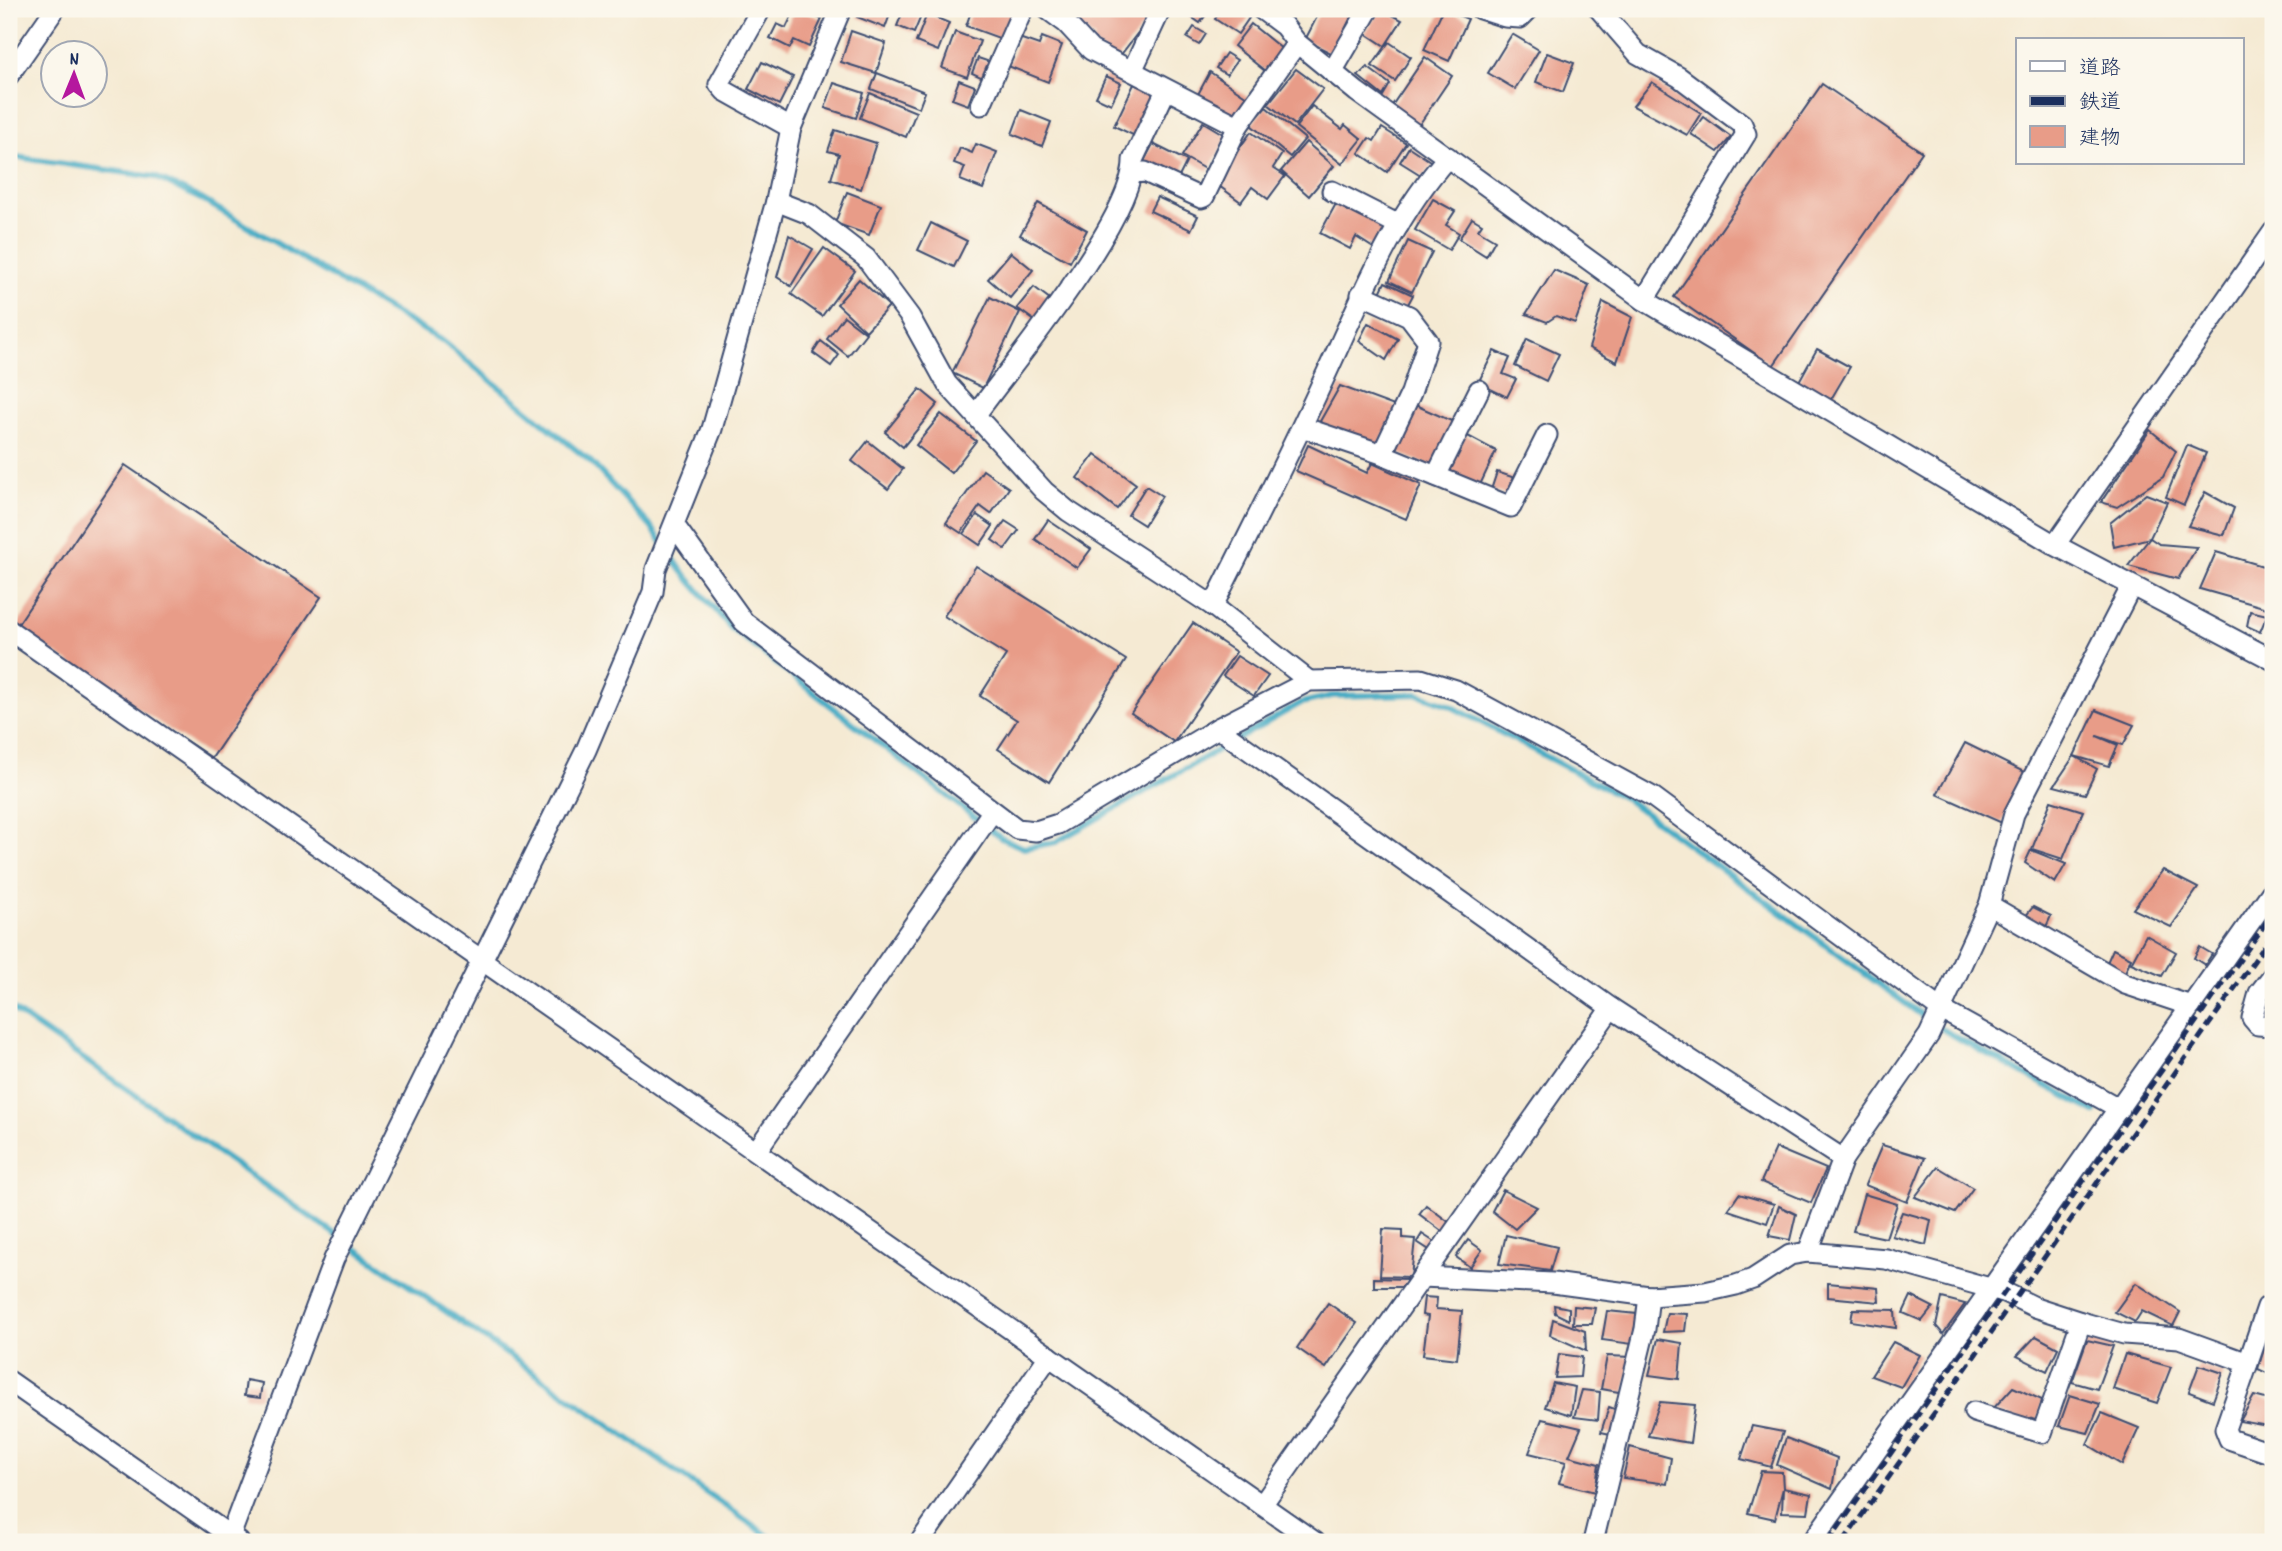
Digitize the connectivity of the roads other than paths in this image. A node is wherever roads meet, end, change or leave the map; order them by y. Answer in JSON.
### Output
{"nodes":[{"id":1,"x":55,"y":9,"type":"edge"},
{"id":2,"x":761,"y":9,"type":"edge"},
{"id":3,"x":841,"y":9,"type":"edge"},
{"id":4,"x":1023,"y":9,"type":"edge"},
{"id":5,"x":1047,"y":9,"type":"edge"},
{"id":6,"x":1161,"y":9,"type":"edge"},
{"id":7,"x":1261,"y":9,"type":"edge"},
{"id":8,"x":1369,"y":9,"type":"edge"},
{"id":9,"x":1480,"y":9,"type":"edge"},
{"id":10,"x":1529,"y":9,"type":"edge"},
{"id":11,"x":1600,"y":9,"type":"edge"},
{"id":12,"x":1297,"y":43,"type":"junction"},
{"id":13,"x":1133,"y":69,"type":"junction"},
{"id":14,"x":1332,"y":72,"type":"junction"},
{"id":15,"x":9,"y":75,"type":"edge"},
{"id":16,"x":1166,"y":90,"type":"junction"},
{"id":17,"x":981,"y":105,"type":"dead end"},
{"id":18,"x":1238,"y":126,"type":"junction"},
{"id":19,"x":791,"y":128,"type":"junction"},
{"id":20,"x":1448,"y":156,"type":"junction"},
{"id":21,"x":1133,"y":173,"type":"junction"},
{"id":22,"x":1332,"y":191,"type":"dead end"},
{"id":23,"x":776,"y":201,"type":"junction"},
{"id":24,"x":1399,"y":225,"type":"junction"},
{"id":25,"x":2273,"y":232,"type":"edge"},
{"id":26,"x":1361,"y":293,"type":"junction"},
{"id":27,"x":1644,"y":300,"type":"junction"},
{"id":28,"x":1479,"y":390,"type":"dead end"},
{"id":29,"x":977,"y":413,"type":"junction"},
{"id":30,"x":1302,"y":427,"type":"junction"},
{"id":31,"x":1547,"y":435,"type":"dead end"},
{"id":32,"x":1382,"y":454,"type":"junction"},
{"id":33,"x":1436,"y":476,"type":"junction"},
{"id":34,"x":674,"y":529,"type":"junction"},
{"id":35,"x":2055,"y":545,"type":"junction"},
{"id":36,"x":2131,"y":587,"type":"junction"},
{"id":37,"x":1213,"y":606,"type":"junction"},
{"id":38,"x":9,"y":630,"type":"edge"},
{"id":39,"x":2273,"y":660,"type":"edge"},
{"id":40,"x":1309,"y":681,"type":"junction"},
{"id":41,"x":1222,"y":730,"type":"junction"},
{"id":42,"x":990,"y":815,"type":"junction"},
{"id":43,"x":2273,"y":890,"type":"edge"},
{"id":44,"x":1989,"y":905,"type":"junction"},
{"id":45,"x":483,"y":961,"type":"junction"},
{"id":46,"x":2273,"y":975,"type":"edge"},
{"id":47,"x":2191,"y":1006,"type":"junction"},
{"id":48,"x":1611,"y":1007,"type":"junction"},
{"id":49,"x":1938,"y":1012,"type":"junction"},
{"id":50,"x":2273,"y":1026,"type":"edge"},
{"id":51,"x":2120,"y":1109,"type":"junction"},
{"id":52,"x":757,"y":1150,"type":"junction"},
{"id":53,"x":1843,"y":1159,"type":"junction"},
{"id":54,"x":1808,"y":1252,"type":"junction"},
{"id":55,"x":1422,"y":1277,"type":"junction"},
{"id":56,"x":1989,"y":1290,"type":"junction"},
{"id":57,"x":1649,"y":1296,"type":"junction"},
{"id":58,"x":2273,"y":1304,"type":"edge"},
{"id":59,"x":2081,"y":1322,"type":"junction"},
{"id":60,"x":1049,"y":1356,"type":"junction"},
{"id":61,"x":2248,"y":1363,"type":"junction"},
{"id":62,"x":9,"y":1381,"type":"edge"},
{"id":63,"x":1974,"y":1412,"type":"dead end"},
{"id":64,"x":2273,"y":1454,"type":"edge"},
{"id":65,"x":1262,"y":1505,"type":"junction"},
{"id":66,"x":233,"y":1540,"type":"edge"},
{"id":67,"x":920,"y":1542,"type":"edge"},
{"id":68,"x":1315,"y":1542,"type":"edge"},
{"id":69,"x":1593,"y":1542,"type":"edge"},
{"id":70,"x":1812,"y":1542,"type":"edge"}],
"edges":[{"from":1,"to":15,"type":"street"},
{"from":2,"to":19,"type":"street"},
{"from":3,"to":19,"type":"street"},
{"from":4,"to":17,"type":"street"},
{"from":5,"to":13,"type":"street"},
{"from":6,"to":13,"type":"street"},
{"from":7,"to":12,"type":"street"},
{"from":8,"to":14,"type":"street"},
{"from":9,"to":10,"type":"street"},
{"from":11,"to":27,"type":"street"},
{"from":12,"to":14,"type":"street"},
{"from":12,"to":18,"type":"street"},
{"from":13,"to":16,"type":"street"},
{"from":14,"to":20,"type":"street"},
{"from":16,"to":18,"type":"street"},
{"from":16,"to":21,"type":"street"},
{"from":18,"to":21,"type":"street"},
{"from":19,"to":23,"type":"street"},
{"from":20,"to":24,"type":"street"},
{"from":20,"to":27,"type":"street"},
{"from":21,"to":29,"type":"street"},
{"from":22,"to":24,"type":"street"},
{"from":23,"to":29,"type":"street"},
{"from":23,"to":34,"type":"street"},
{"from":24,"to":26,"type":"street"},
{"from":25,"to":35,"type":"street"},
{"from":26,"to":30,"type":"street"},
{"from":26,"to":32,"type":"street"},
{"from":27,"to":35,"type":"street"},
{"from":28,"to":33,"type":"street"},
{"from":29,"to":37,"type":"street"},
{"from":30,"to":32,"type":"street"},
{"from":30,"to":37,"type":"street"},
{"from":31,"to":33,"type":"street"},
{"from":32,"to":33,"type":"street"},
{"from":34,"to":42,"type":"street"},
{"from":34,"to":45,"type":"street"},
{"from":35,"to":36,"type":"street"},
{"from":36,"to":39,"type":"street"},
{"from":36,"to":44,"type":"street"},
{"from":37,"to":40,"type":"street"},
{"from":38,"to":45,"type":"street"},
{"from":40,"to":41,"type":"street"},
{"from":40,"to":49,"type":"street"},
{"from":41,"to":42,"type":"street"},
{"from":41,"to":48,"type":"street"},
{"from":42,"to":52,"type":"street"},
{"from":43,"to":47,"type":"street"},
{"from":44,"to":47,"type":"street"},
{"from":44,"to":49,"type":"street"},
{"from":45,"to":52,"type":"street"},
{"from":45,"to":66,"type":"street"},
{"from":46,"to":50,"type":"street"},
{"from":47,"to":51,"type":"street"},
{"from":48,"to":53,"type":"street"},
{"from":48,"to":55,"type":"street"},
{"from":49,"to":51,"type":"street"},
{"from":49,"to":53,"type":"street"},
{"from":51,"to":56,"type":"street"},
{"from":52,"to":60,"type":"street"},
{"from":53,"to":54,"type":"street"},
{"from":54,"to":56,"type":"street"},
{"from":54,"to":57,"type":"street"},
{"from":55,"to":57,"type":"street"},
{"from":55,"to":65,"type":"street"},
{"from":56,"to":59,"type":"street"},
{"from":56,"to":70,"type":"street"},
{"from":57,"to":69,"type":"street"},
{"from":58,"to":61,"type":"street"},
{"from":59,"to":61,"type":"street"},
{"from":59,"to":63,"type":"street"},
{"from":60,"to":65,"type":"street"},
{"from":60,"to":67,"type":"street"},
{"from":61,"to":64,"type":"street"},
{"from":62,"to":66,"type":"street"},
{"from":65,"to":68,"type":"street"}]}
